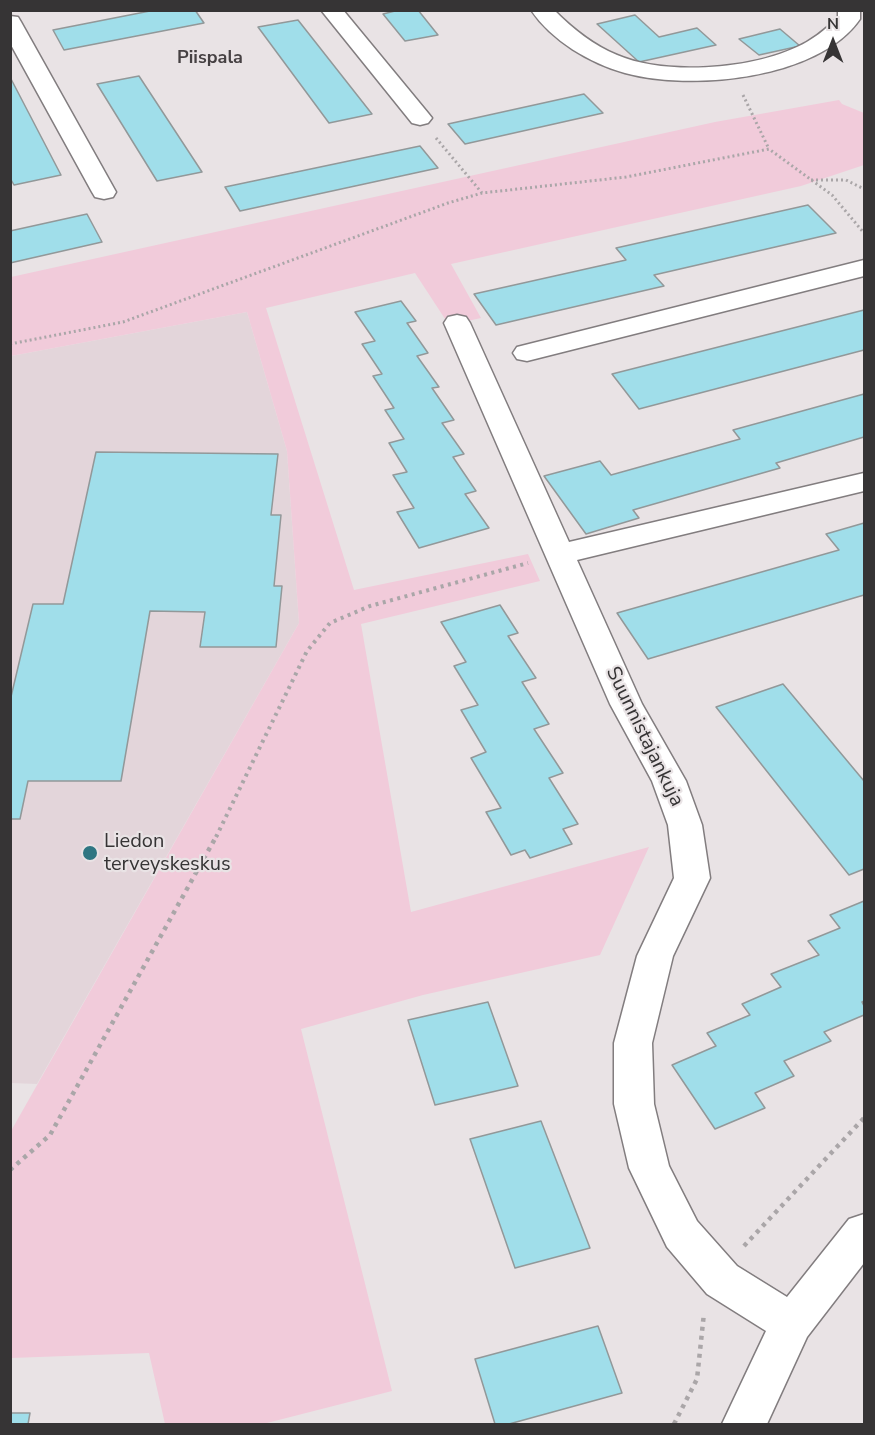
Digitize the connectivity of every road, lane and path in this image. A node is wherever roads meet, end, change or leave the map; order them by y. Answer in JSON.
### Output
{"nodes":[{"id":1,"x":331,"y":10,"type":"edge"},
{"id":2,"x":541,"y":10,"type":"edge"},
{"id":3,"x":849,"y":10,"type":"edge"},
{"id":4,"x":10,"y":22,"type":"edge"},
{"id":5,"x":731,"y":70,"type":"junction"},
{"id":6,"x":420,"y":118,"type":"joint"},
{"id":7,"x":769,"y":149,"type":"junction"},
{"id":8,"x":810,"y":180,"type":"junction"},
{"id":9,"x":864,"y":189,"type":"edge"},
{"id":10,"x":104,"y":192,"type":"dead end"},
{"id":11,"x":482,"y":193,"type":"junction"},
{"id":12,"x":864,"y":233,"type":"edge"},
{"id":13,"x":864,"y":267,"type":"edge"},
{"id":14,"x":457,"y":323,"type":"dead end"},
{"id":15,"x":10,"y":344,"type":"edge"},
{"id":16,"x":527,"y":352,"type":"dead end"},
{"id":17,"x":864,"y":482,"type":"edge"},
{"id":18,"x":561,"y":554,"type":"junction"},
{"id":19,"x":10,"y":1170,"type":"edge"},
{"id":20,"x":864,"y":1232,"type":"edge"},
{"id":21,"x":792,"y":1323,"type":"junction"},
{"id":22,"x":744,"y":1425,"type":"edge"}],
"edges":[{"from":1,"to":6,"type":"street"},
{"from":2,"to":5,"type":"street"},
{"from":3,"to":5,"type":"street"},
{"from":4,"to":10,"type":"street"},
{"from":5,"to":7,"type":"path"},
{"from":6,"to":11,"type":"path"},
{"from":7,"to":8,"type":"path"},
{"from":7,"to":11,"type":"path"},
{"from":8,"to":9,"type":"path"},
{"from":8,"to":12,"type":"path"},
{"from":11,"to":15,"type":"path"},
{"from":13,"to":16,"type":"street"},
{"from":14,"to":18,"type":"street","name":"Suunnistajankuja"},
{"from":17,"to":18,"type":"street"},
{"from":18,"to":19,"type":"path"},
{"from":18,"to":21,"type":"street","name":"Suunnistajankuja"},
{"from":20,"to":21,"type":"street"},
{"from":21,"to":22,"type":"street"}]}
